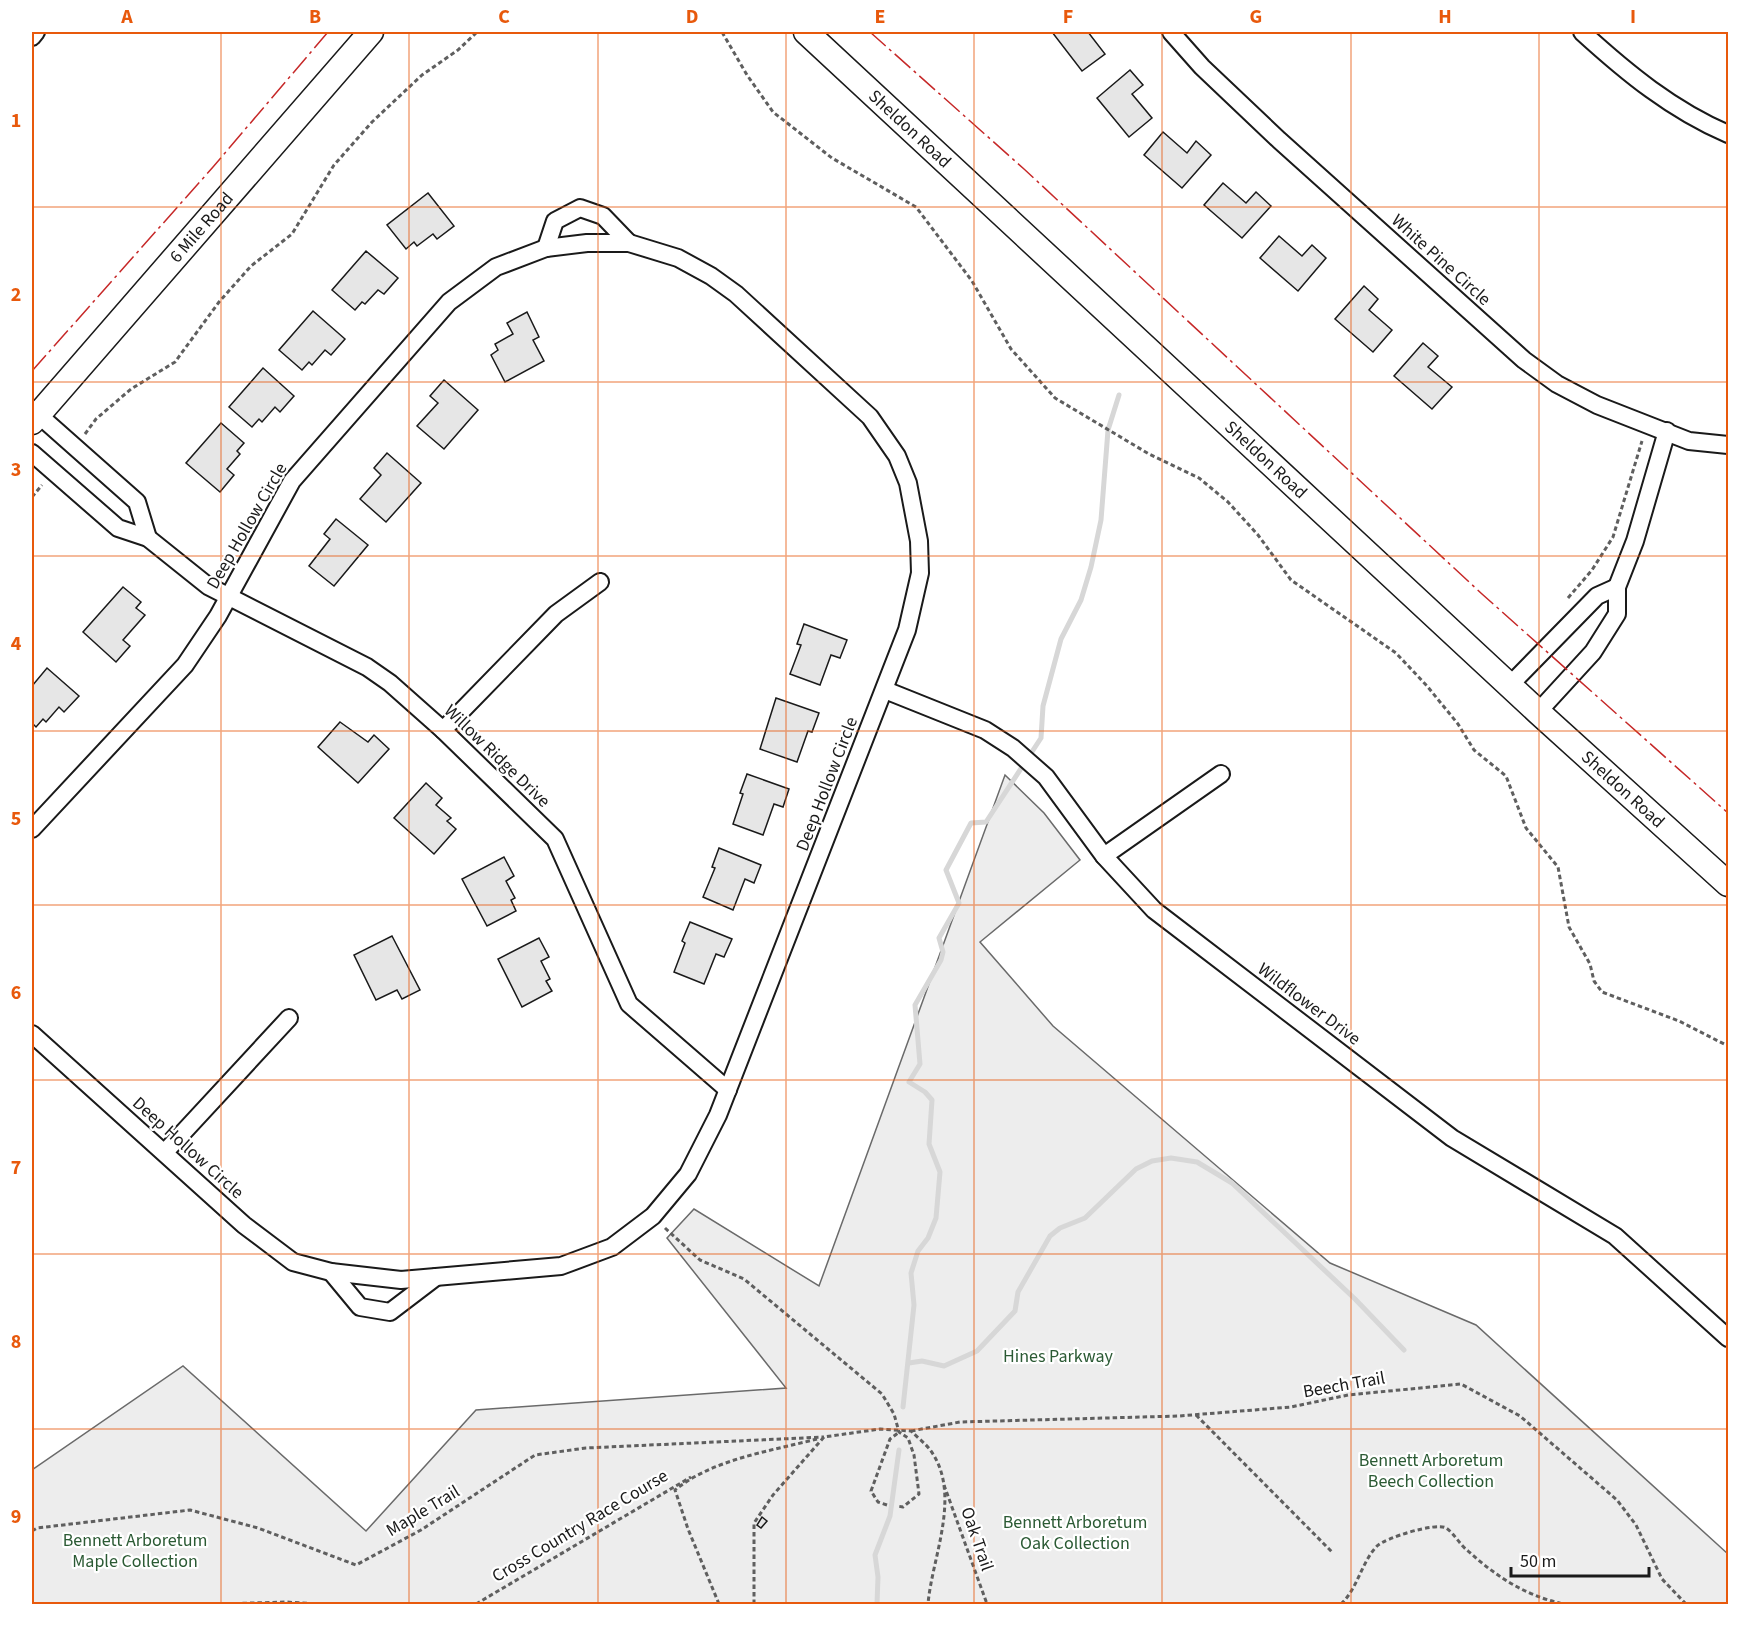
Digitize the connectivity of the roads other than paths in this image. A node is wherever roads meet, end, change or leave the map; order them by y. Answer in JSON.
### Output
{"nodes":[{"id":1,"x":36,"y":32,"type":"edge"},
{"id":2,"x":371,"y":32,"type":"edge"},
{"id":3,"x":806,"y":32,"type":"edge"},
{"id":4,"x":1171,"y":32,"type":"edge"},
{"id":5,"x":1582,"y":32,"type":"edge"},
{"id":6,"x":32,"y":37,"type":"edge"},
{"id":7,"x":1728,"y":134,"type":"edge"},
{"id":8,"x":629,"y":243,"type":"junction"},
{"id":9,"x":546,"y":248,"type":"junction"},
{"id":10,"x":34,"y":415,"type":"edge"},
{"id":11,"x":1667,"y":432,"type":"junction"},
{"id":12,"x":1728,"y":445,"type":"edge"},
{"id":13,"x":32,"y":453,"type":"edge"},
{"id":14,"x":148,"y":538,"type":"junction"},
{"id":15,"x":600,"y":582,"type":"dead end"},
{"id":16,"x":1617,"y":587,"type":"junction"},
{"id":17,"x":228,"y":596,"type":"junction"},
{"id":18,"x":1510,"y":685,"type":"junction"},
{"id":19,"x":885,"y":690,"type":"junction"},
{"id":20,"x":1538,"y":712,"type":"junction"},
{"id":21,"x":443,"y":730,"type":"junction"},
{"id":22,"x":1221,"y":774,"type":"dead end"},
{"id":23,"x":32,"y":829,"type":"edge"},
{"id":24,"x":1104,"y":856,"type":"junction"},
{"id":25,"x":1728,"y":885,"type":"edge"},
{"id":26,"x":289,"y":1018,"type":"dead end"},
{"id":27,"x":32,"y":1034,"type":"edge"},
{"id":28,"x":728,"y":1090,"type":"junction"},
{"id":29,"x":165,"y":1152,"type":"junction"},
{"id":30,"x":331,"y":1272,"type":"junction"},
{"id":31,"x":436,"y":1277,"type":"junction"},
{"id":32,"x":1728,"y":1338,"type":"edge"}],
"edges":[{"from":1,"to":6,"type":"street"},
{"from":2,"to":10,"type":"main road","name":"6 Mile Road"},
{"from":3,"to":18,"type":"main road","name":"Sheldon Road"},
{"from":4,"to":11,"type":"street","name":"White Pine Circle"},
{"from":5,"to":7,"type":"street"},
{"from":8,"to":9,"type":"street","name":"Deep Hollow Circle"},
{"from":8,"to":9,"type":"street","name":"Deep Hollow Circle"},
{"from":8,"to":19,"type":"street","name":"Deep Hollow Circle"},
{"from":9,"to":17,"type":"street","name":"Deep Hollow Circle"},
{"from":10,"to":14,"type":"street"},
{"from":11,"to":12,"type":"street","name":"White Pine Circle"},
{"from":11,"to":16,"type":"street"},
{"from":13,"to":14,"type":"street","name":"Willow Ridge Drive"},
{"from":14,"to":17,"type":"street","name":"Willow Ridge Drive"},
{"from":15,"to":21,"type":"street"},
{"from":16,"to":18,"type":"street"},
{"from":16,"to":20,"type":"street"},
{"from":17,"to":21,"type":"street","name":"Willow Ridge Drive"},
{"from":17,"to":23,"type":"street","name":"Deep Hollow Circle"},
{"from":18,"to":20,"type":"main road","name":"Sheldon Road"},
{"from":19,"to":24,"type":"street","name":"Wildflower Drive"},
{"from":19,"to":28,"type":"street","name":"Deep Hollow Circle"},
{"from":20,"to":25,"type":"main road","name":"Sheldon Road"},
{"from":21,"to":28,"type":"street","name":"Willow Ridge Drive"},
{"from":22,"to":24,"type":"street"},
{"from":24,"to":32,"type":"street","name":"Wildflower Drive"},
{"from":26,"to":29,"type":"street"},
{"from":27,"to":29,"type":"street","name":"Deep Hollow Circle"},
{"from":28,"to":31,"type":"street","name":"Deep Hollow Circle"},
{"from":29,"to":30,"type":"street","name":"Deep Hollow Circle"},
{"from":30,"to":31,"type":"street","name":"Deep Hollow Circle"},
{"from":30,"to":31,"type":"street"}]}
